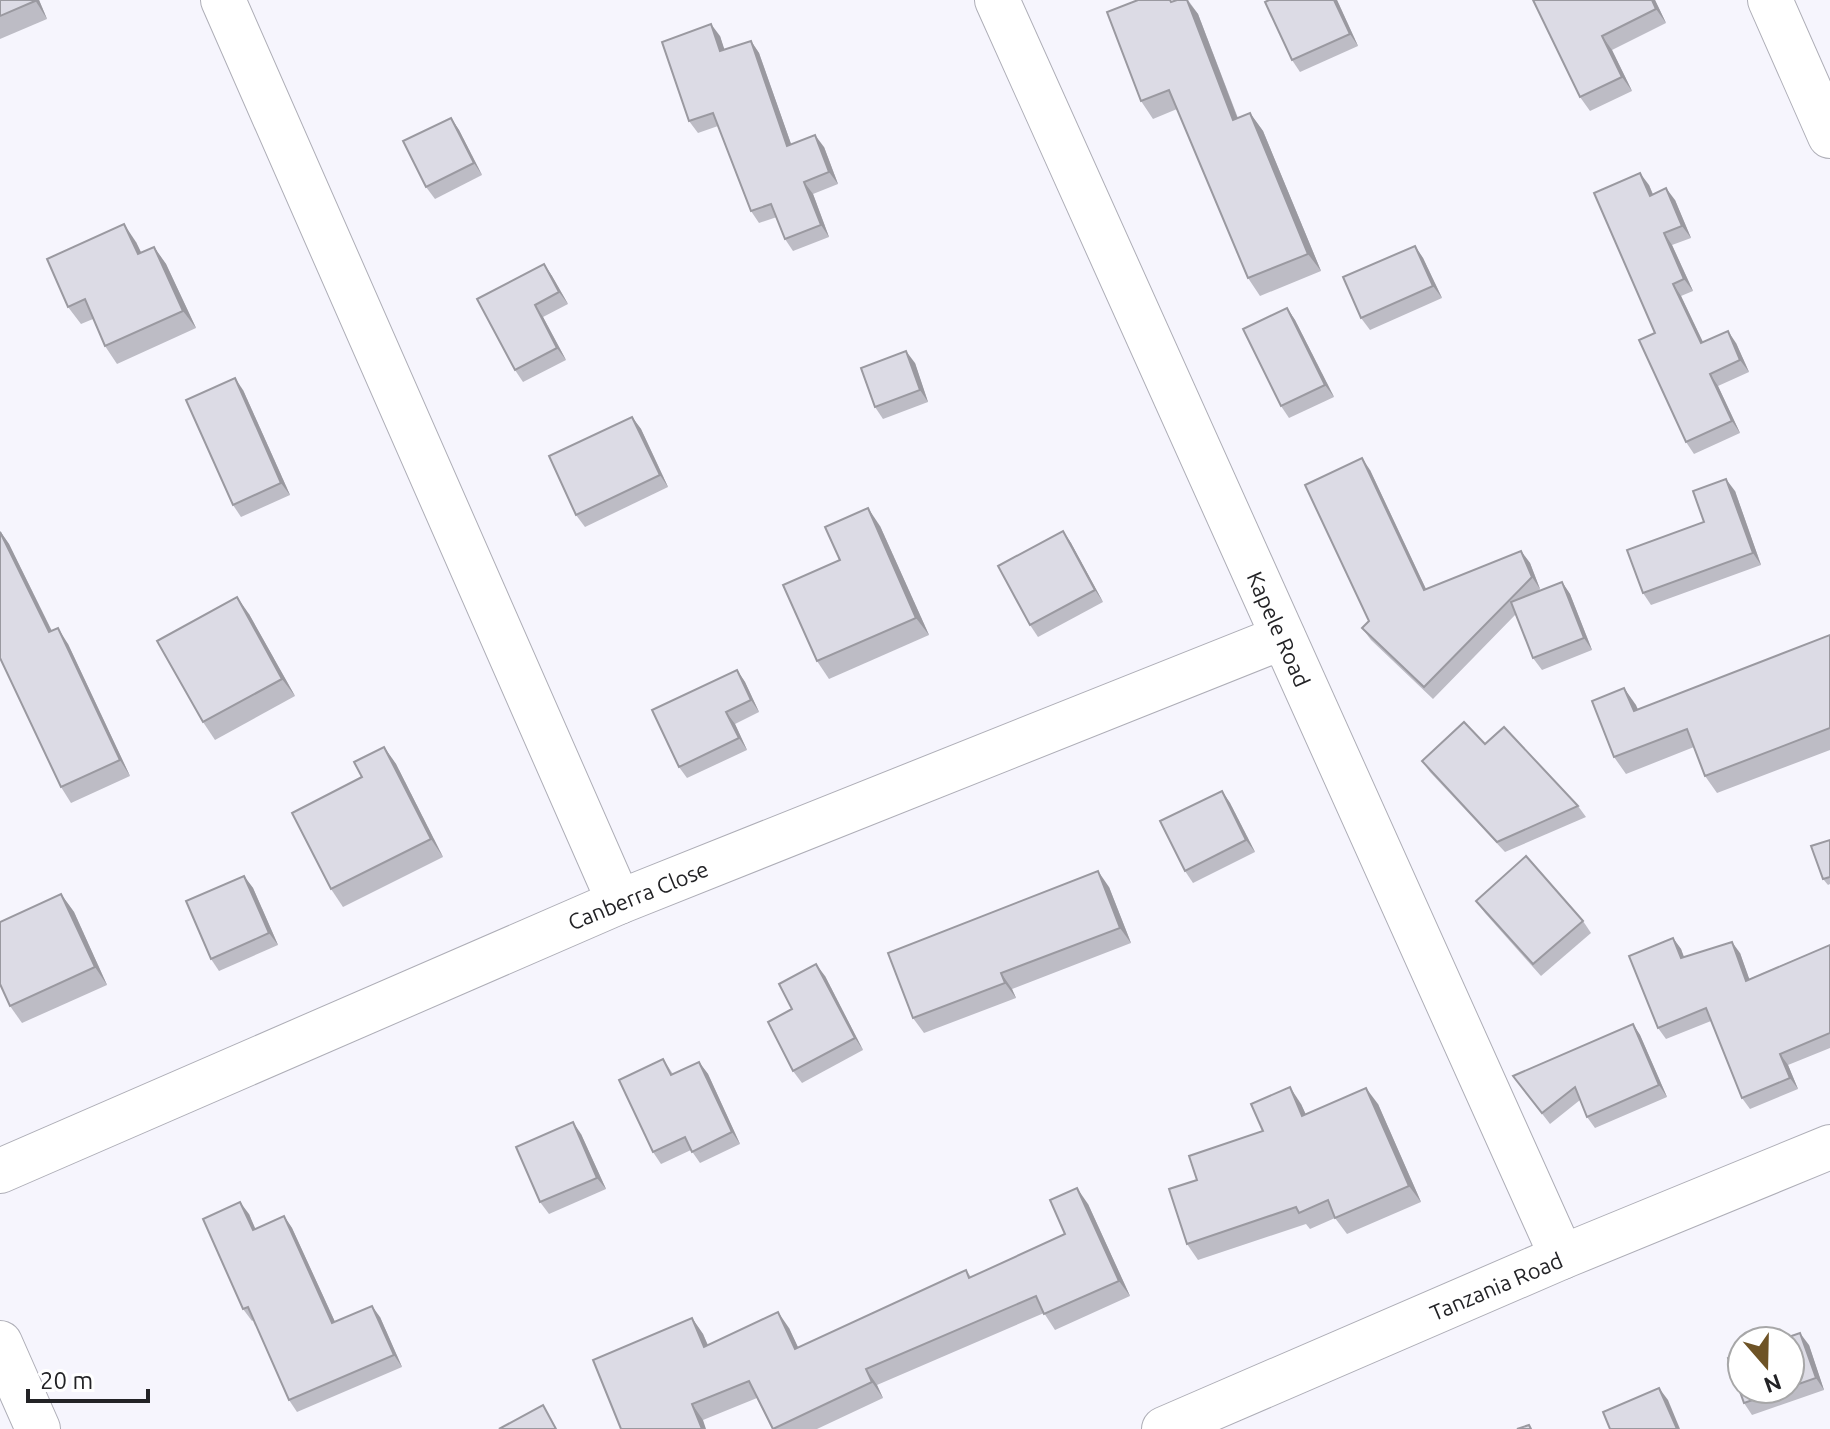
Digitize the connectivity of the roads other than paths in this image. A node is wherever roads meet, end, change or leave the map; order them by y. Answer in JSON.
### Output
{"nodes":[{"id":1,"x":223,"y":0,"type":"edge"},
{"id":2,"x":997,"y":0,"type":"edge"},
{"id":3,"x":1770,"y":0,"type":"edge"},
{"id":4,"x":1830,"y":136,"type":"edge"},
{"id":5,"x":1283,"y":637,"type":"junction"},
{"id":6,"x":619,"y":902,"type":"junction"},
{"id":7,"x":1830,"y":1147,"type":"edge"},
{"id":8,"x":0,"y":1171,"type":"edge"},
{"id":9,"x":1562,"y":1257,"type":"junction"},
{"id":10,"x":0,"y":1343,"type":"edge"},
{"id":11,"x":38,"y":1429,"type":"edge"},
{"id":12,"x":1164,"y":1429,"type":"edge"}],
"edges":[{"from":1,"to":6,"type":"street"},
{"from":2,"to":5,"type":"street","name":"Kapele Road"},
{"from":3,"to":4,"type":"street"},
{"from":5,"to":6,"type":"street","name":"Canberra Close"},
{"from":5,"to":9,"type":"street","name":"Kapele Road"},
{"from":6,"to":8,"type":"street","name":"Canberra Close"},
{"from":7,"to":9,"type":"street","name":"Tanzania Road"},
{"from":9,"to":12,"type":"street","name":"Tanzania Road"},
{"from":10,"to":11,"type":"street"}]}
